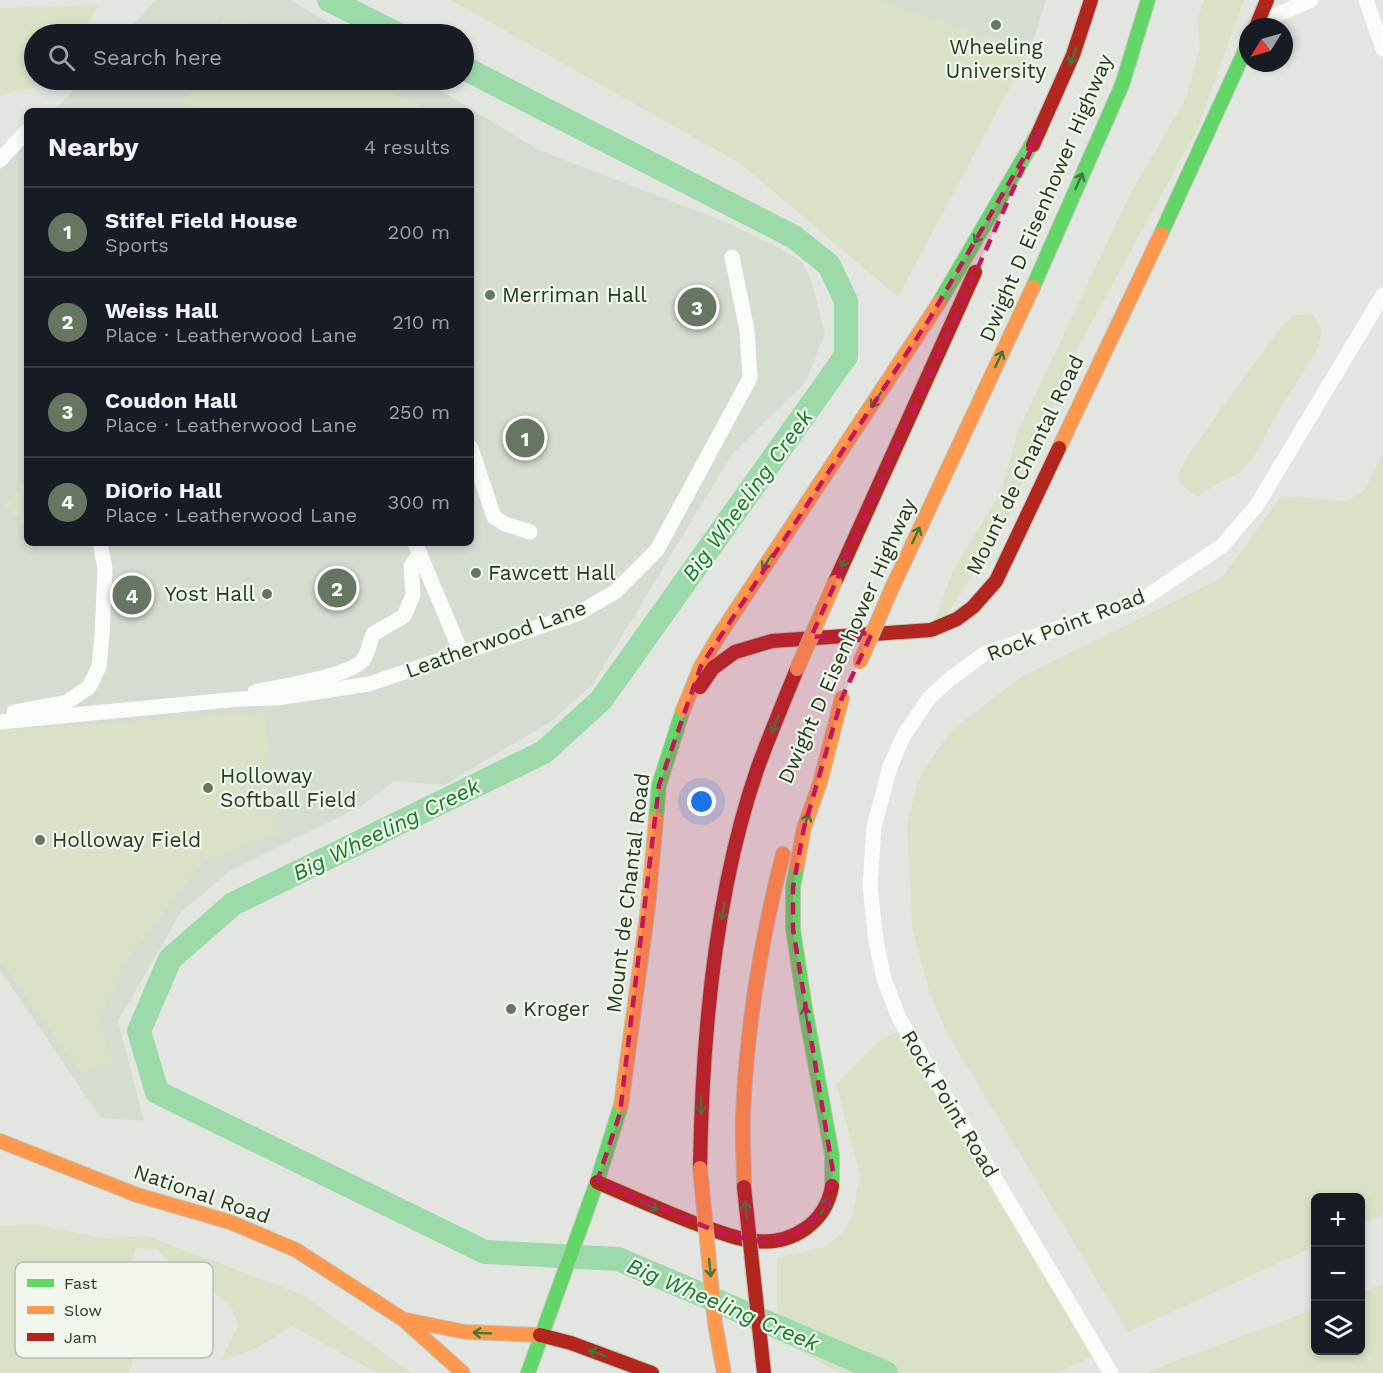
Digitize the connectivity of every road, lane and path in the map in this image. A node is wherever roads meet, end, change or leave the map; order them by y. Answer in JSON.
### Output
{"nodes":[{"id":1,"x":1091,"y":0,"type":"edge"},
{"id":2,"x":1149,"y":0,"type":"edge"},
{"id":3,"x":1267,"y":0,"type":"edge"},
{"id":4,"x":1311,"y":0,"type":"edge"},
{"id":5,"x":1366,"y":0,"type":"edge"},
{"id":6,"x":1260,"y":18,"type":"edge"},
{"id":7,"x":1272,"y":18,"type":"edge"},
{"id":8,"x":1383,"y":50,"type":"edge"},
{"id":9,"x":1239,"y":64,"type":"edge"},
{"id":10,"x":1040,"y":130,"type":"junction"},
{"id":11,"x":24,"y":134,"type":"edge"},
{"id":12,"x":0,"y":160,"type":"edge"},
{"id":13,"x":732,"y":257,"type":"dead end"},
{"id":14,"x":1383,"y":295,"type":"edge"},
{"id":15,"x":474,"y":457,"type":"edge"},
{"id":16,"x":530,"y":532,"type":"dead end"},
{"id":17,"x":101,"y":546,"type":"edge"},
{"id":18,"x":417,"y":548,"type":"edge"},
{"id":19,"x":461,"y":652,"type":"junction"},
{"id":20,"x":858,"y":666,"type":"dead end"},
{"id":21,"x":239,"y":699,"type":"junction"},
{"id":22,"x":683,"y":710,"type":"junction"},
{"id":23,"x":0,"y":714,"type":"edge"},
{"id":24,"x":0,"y":722,"type":"edge"},
{"id":25,"x":0,"y":1141,"type":"edge"},
{"id":26,"x":597,"y":1182,"type":"junction"},
{"id":27,"x":404,"y":1320,"type":"junction"},
{"id":28,"x":540,"y":1335,"type":"junction"},
{"id":29,"x":463,"y":1373,"type":"edge"},
{"id":30,"x":528,"y":1373,"type":"edge"},
{"id":31,"x":652,"y":1373,"type":"edge"},
{"id":32,"x":724,"y":1373,"type":"edge"},
{"id":33,"x":764,"y":1373,"type":"edge"},
{"id":34,"x":1111,"y":1373,"type":"edge"}],
"edges":[{"from":1,"to":10,"type":"main road","name":"Dwight D Eisenhower Highway","one_way":true},
{"from":20,"to":2,"type":"main road","name":"Dwight D Eisenhower Highway","one_way":true,"bridge":true},
{"from":3,"to":6,"type":"main road"},
{"from":4,"to":7,"type":"street"},
{"from":5,"to":8,"type":"street"},
{"from":9,"to":22,"type":"main road","name":"Mount de Chantal Road"},
{"from":10,"to":22,"type":"main road","one_way":true},
{"from":10,"to":32,"type":"main road","name":"Dwight D Eisenhower Highway","one_way":true,"bridge":true},
{"from":11,"to":12,"type":"street"},
{"from":13,"to":19,"type":"street","name":"Leatherwood Lane"},
{"from":14,"to":34,"type":"street","name":"Rock Point Road"},
{"from":15,"to":16,"type":"street"},
{"from":17,"to":23,"type":"street"},
{"from":18,"to":19,"type":"street"},
{"from":18,"to":21,"type":"street"},
{"from":19,"to":21,"type":"street","name":"Leatherwood Lane"},
{"from":21,"to":24,"type":"street","name":"Leatherwood Lane"},
{"from":22,"to":26,"type":"main road","name":"Mount de Chantal Road"},
{"from":25,"to":27,"type":"main road","name":"National Road"},
{"from":26,"to":28,"type":"main road","name":"Mount de Chantal Road"},
{"from":26,"to":33,"type":"main road","name":"Dwight D Eisenhower Highway","bridge":true},
{"from":28,"to":27,"type":"main road","one_way":true},
{"from":27,"to":29,"type":"main road","name":"National Road"},
{"from":28,"to":30,"type":"main road","name":"Mount de Chantal Road"},
{"from":31,"to":28,"type":"main road","one_way":true}]}
